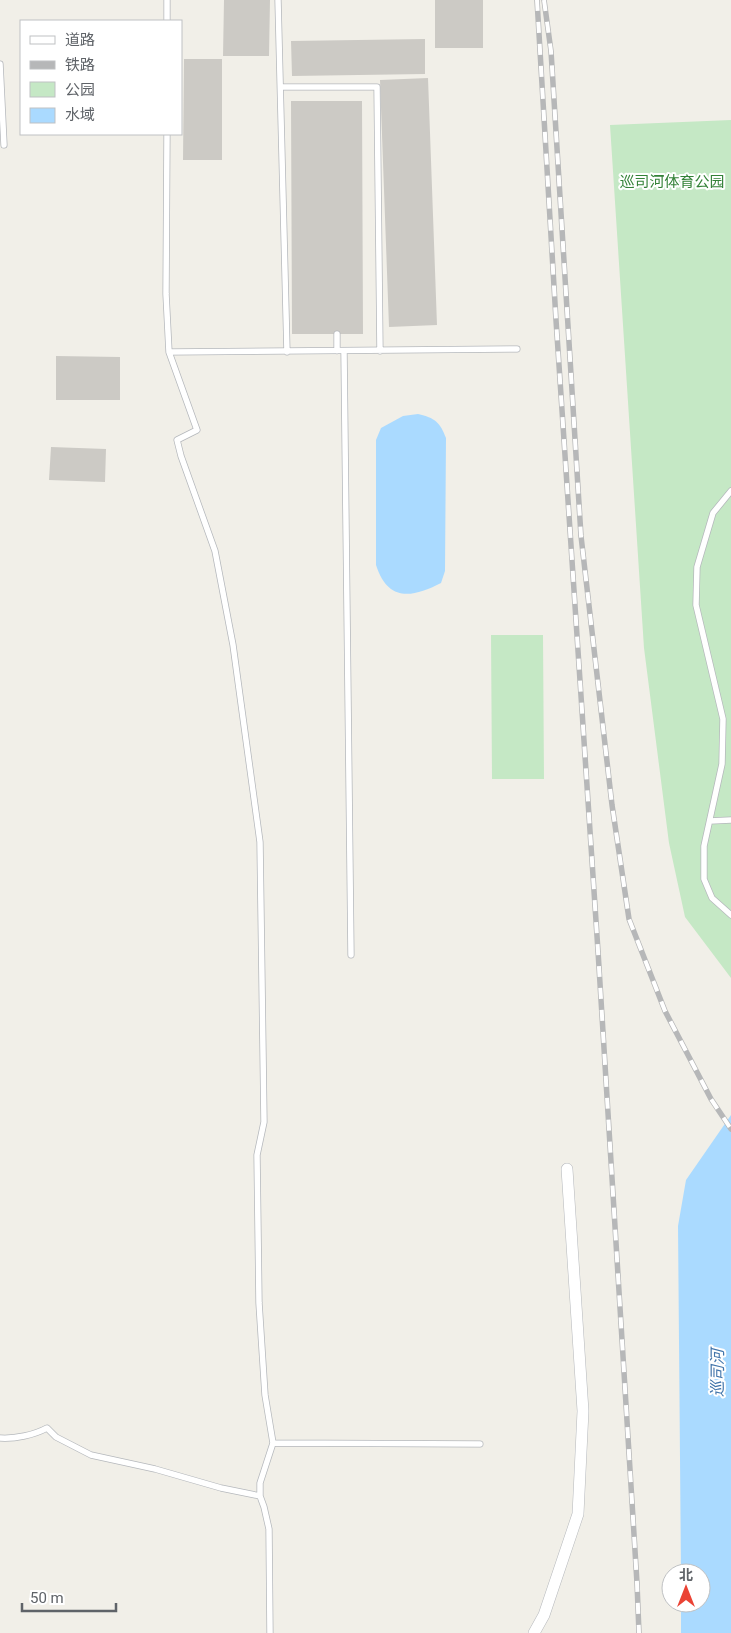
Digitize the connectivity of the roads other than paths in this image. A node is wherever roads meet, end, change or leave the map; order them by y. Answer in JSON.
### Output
{"nodes":[{"id":1,"x":167,"y":0,"type":"edge"},
{"id":2,"x":278,"y":0,"type":"edge"},
{"id":3,"x":167,"y":20,"type":"edge"},
{"id":4,"x":0,"y":64,"type":"edge"},
{"id":5,"x":281,"y":87,"type":"junction"},
{"id":6,"x":167,"y":135,"type":"edge"},
{"id":7,"x":4,"y":146,"type":"dead end"},
{"id":8,"x":337,"y":334,"type":"dead end"},
{"id":9,"x":516,"y":349,"type":"dead end"},
{"id":10,"x":337,"y":351,"type":"junction"},
{"id":11,"x":344,"y":351,"type":"junction"},
{"id":12,"x":380,"y":351,"type":"junction"},
{"id":13,"x":169,"y":352,"type":"junction"},
{"id":14,"x":287,"y":352,"type":"junction"},
{"id":15,"x":731,"y":491,"type":"edge"},
{"id":16,"x":731,"y":820,"type":"edge"},
{"id":17,"x":710,"y":821,"type":"junction"},
{"id":18,"x":731,"y":915,"type":"edge"},
{"id":19,"x":351,"y":955,"type":"dead end"},
{"id":20,"x":567,"y":1170,"type":"dead end"},
{"id":21,"x":0,"y":1438,"type":"edge"},
{"id":22,"x":273,"y":1443,"type":"junction"},
{"id":23,"x":480,"y":1444,"type":"dead end"},
{"id":24,"x":260,"y":1496,"type":"junction"},
{"id":25,"x":270,"y":1633,"type":"edge"},
{"id":26,"x":534,"y":1633,"type":"edge"}],
"edges":[{"from":1,"to":3,"type":"lane"},
{"from":2,"to":5,"type":"lane"},
{"from":4,"to":7,"type":"lane"},
{"from":5,"to":12,"type":"lane"},
{"from":5,"to":14,"type":"lane"},
{"from":6,"to":13,"type":"lane"},
{"from":8,"to":10,"type":"lane"},
{"from":9,"to":12,"type":"lane"},
{"from":10,"to":11,"type":"lane"},
{"from":10,"to":14,"type":"lane"},
{"from":11,"to":12,"type":"lane"},
{"from":11,"to":19,"type":"lane"},
{"from":13,"to":14,"type":"lane"},
{"from":13,"to":22,"type":"lane"},
{"from":15,"to":17,"type":"lane"},
{"from":16,"to":17,"type":"lane"},
{"from":17,"to":18,"type":"lane"},
{"from":20,"to":26,"type":"street"},
{"from":21,"to":24,"type":"lane"},
{"from":22,"to":23,"type":"lane"},
{"from":22,"to":24,"type":"lane"},
{"from":24,"to":25,"type":"lane"}]}
